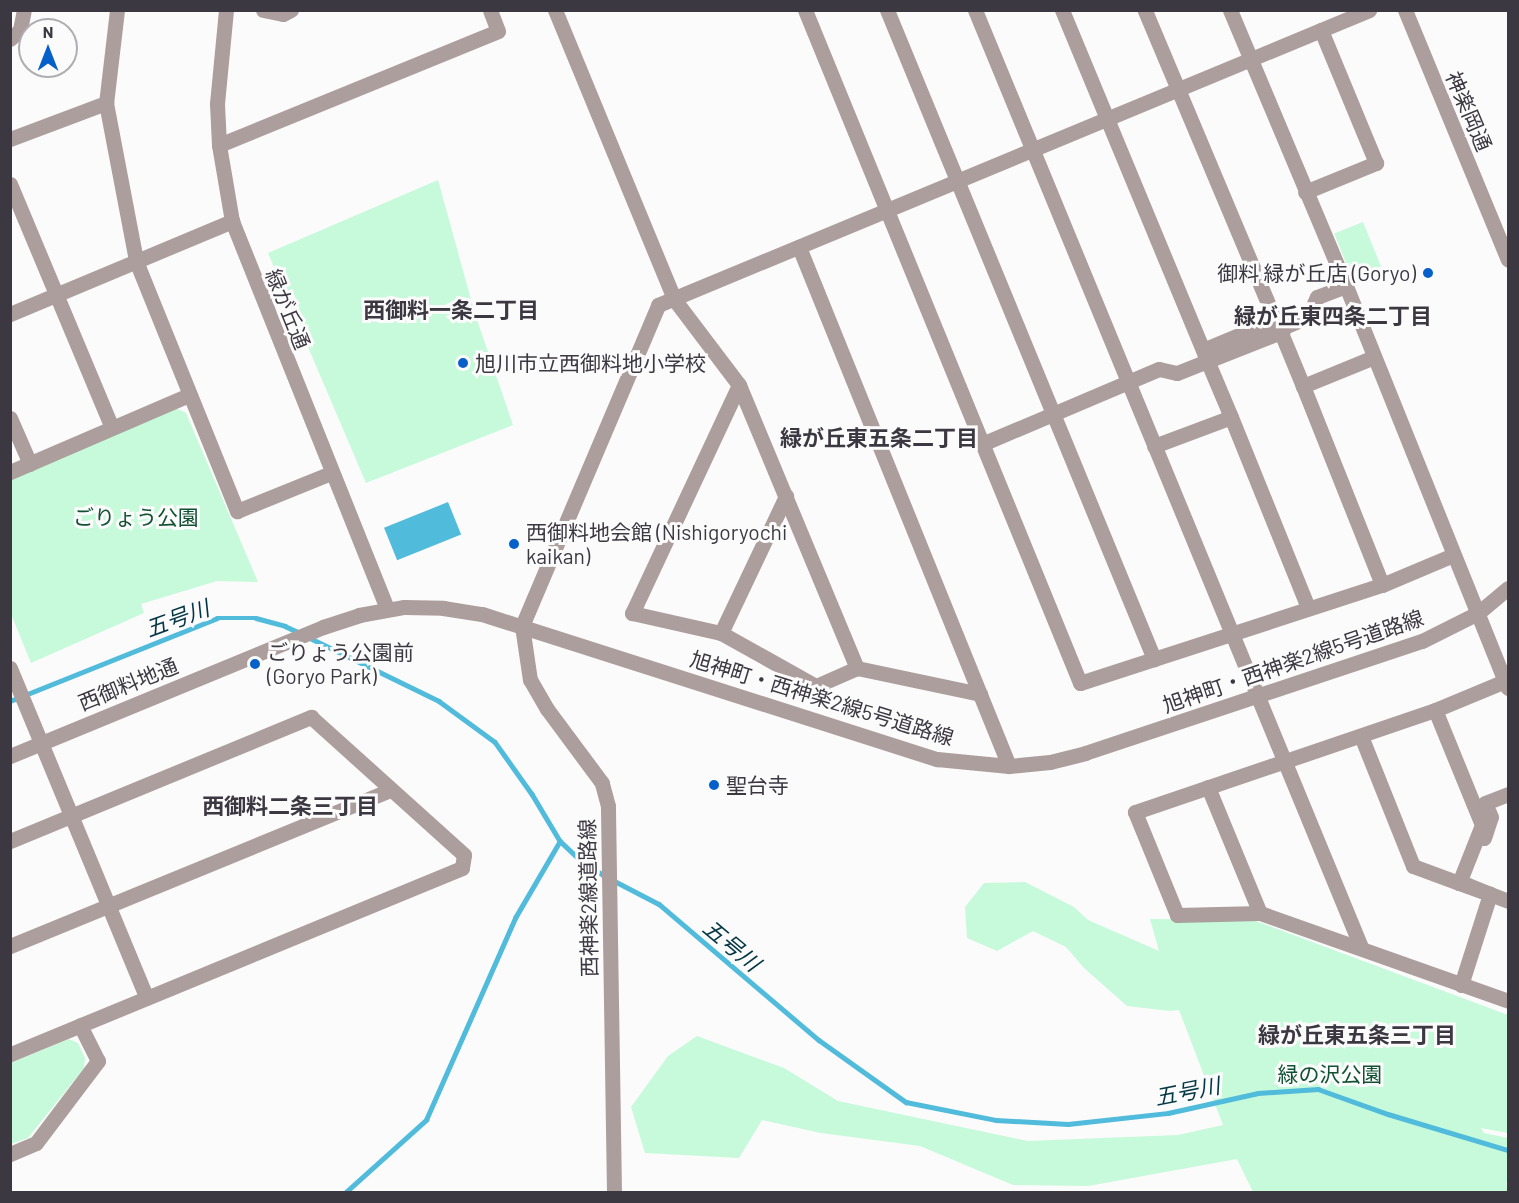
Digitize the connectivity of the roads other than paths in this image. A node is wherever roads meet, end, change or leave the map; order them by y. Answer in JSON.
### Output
{"nodes":[{"id":1,"x":24,"y":10,"type":"edge"},
{"id":2,"x":117,"y":10,"type":"edge"},
{"id":3,"x":226,"y":10,"type":"edge"},
{"id":4,"x":263,"y":10,"type":"edge"},
{"id":5,"x":291,"y":10,"type":"edge"},
{"id":6,"x":490,"y":10,"type":"edge"},
{"id":7,"x":805,"y":10,"type":"edge"},
{"id":8,"x":887,"y":10,"type":"edge"},
{"id":9,"x":975,"y":10,"type":"edge"},
{"id":10,"x":1062,"y":10,"type":"edge"},
{"id":11,"x":1145,"y":10,"type":"edge"},
{"id":12,"x":1230,"y":10,"type":"edge"},
{"id":13,"x":1368,"y":10,"type":"edge"},
{"id":14,"x":1405,"y":10,"type":"edge"},
{"id":15,"x":556,"y":12,"type":"edge"},
{"id":16,"x":1321,"y":30,"type":"junction"},
{"id":17,"x":10,"y":39,"type":"edge"},
{"id":18,"x":1251,"y":60,"type":"junction"},
{"id":19,"x":1178,"y":90,"type":"junction"},
{"id":20,"x":106,"y":103,"type":"junction"},
{"id":21,"x":1107,"y":119,"type":"junction"},
{"id":22,"x":10,"y":139,"type":"edge"},
{"id":23,"x":219,"y":145,"type":"junction"},
{"id":24,"x":1032,"y":151,"type":"junction"},
{"id":25,"x":958,"y":181,"type":"junction"},
{"id":26,"x":10,"y":184,"type":"edge"},
{"id":27,"x":1305,"y":192,"type":"junction"},
{"id":28,"x":887,"y":211,"type":"junction"},
{"id":29,"x":232,"y":221,"type":"junction"},
{"id":30,"x":799,"y":248,"type":"junction"},
{"id":31,"x":1509,"y":260,"type":"edge"},
{"id":32,"x":136,"y":261,"type":"junction"},
{"id":33,"x":1346,"y":286,"type":"junction"},
{"id":34,"x":56,"y":294,"type":"junction"},
{"id":35,"x":674,"y":299,"type":"junction"},
{"id":36,"x":10,"y":314,"type":"edge"},
{"id":37,"x":1278,"y":326,"type":"junction"},
{"id":38,"x":1205,"y":356,"type":"junction"},
{"id":39,"x":1374,"y":357,"type":"junction"},
{"id":40,"x":1128,"y":384,"type":"junction"},
{"id":41,"x":739,"y":385,"type":"junction"},
{"id":42,"x":1303,"y":386,"type":"junction"},
{"id":43,"x":189,"y":395,"type":"junction"},
{"id":44,"x":1055,"y":415,"type":"junction"},
{"id":45,"x":1230,"y":417,"type":"junction"},
{"id":46,"x":10,"y":418,"type":"edge"},
{"id":47,"x":112,"y":428,"type":"junction"},
{"id":48,"x":982,"y":444,"type":"junction"},
{"id":49,"x":1154,"y":446,"type":"junction"},
{"id":50,"x":30,"y":464,"type":"junction"},
{"id":51,"x":10,"y":472,"type":"edge"},
{"id":52,"x":331,"y":473,"type":"junction"},
{"id":53,"x":786,"y":496,"type":"junction"},
{"id":54,"x":1453,"y":555,"type":"junction"},
{"id":55,"x":1382,"y":585,"type":"junction"},
{"id":56,"x":1509,"y":588,"type":"edge"},
{"id":57,"x":1308,"y":608,"type":"junction"},
{"id":58,"x":387,"y":609,"type":"junction"},
{"id":59,"x":1478,"y":613,"type":"junction"},
{"id":60,"x":522,"y":626,"type":"junction"},
{"id":61,"x":720,"y":633,"type":"junction"},
{"id":62,"x":1230,"y":634,"type":"junction"},
{"id":63,"x":1155,"y":659,"type":"junction"},
{"id":64,"x":857,"y":668,"type":"junction"},
{"id":65,"x":13,"y":674,"type":"edge"},
{"id":66,"x":1507,"y":685,"type":"edge"},
{"id":67,"x":980,"y":694,"type":"junction"},
{"id":68,"x":1258,"y":697,"type":"junction"},
{"id":69,"x":1435,"y":710,"type":"junction"},
{"id":70,"x":1360,"y":736,"type":"junction"},
{"id":71,"x":41,"y":743,"type":"junction"},
{"id":72,"x":10,"y":756,"type":"edge"},
{"id":73,"x":1284,"y":761,"type":"junction"},
{"id":74,"x":1009,"y":766,"type":"junction"},
{"id":75,"x":1208,"y":787,"type":"junction"},
{"id":76,"x":391,"y":790,"type":"junction"},
{"id":77,"x":1509,"y":794,"type":"edge"},
{"id":78,"x":72,"y":816,"type":"junction"},
{"id":79,"x":10,"y":841,"type":"edge"},
{"id":80,"x":1464,"y":884,"type":"junction"},
{"id":81,"x":1490,"y":894,"type":"junction"},
{"id":82,"x":1509,"y":901,"type":"edge"},
{"id":83,"x":109,"y":906,"type":"junction"},
{"id":84,"x":1260,"y":913,"type":"junction"},
{"id":85,"x":10,"y":946,"type":"edge"},
{"id":86,"x":1361,"y":947,"type":"junction"},
{"id":87,"x":1461,"y":985,"type":"junction"},
{"id":88,"x":147,"y":998,"type":"junction"},
{"id":89,"x":1509,"y":1001,"type":"edge"},
{"id":90,"x":80,"y":1025,"type":"junction"},
{"id":91,"x":10,"y":1054,"type":"edge"},
{"id":92,"x":10,"y":1154,"type":"edge"},
{"id":93,"x":614,"y":1192,"type":"edge"}],
"edges":[{"from":1,"to":17,"type":"street"},
{"from":2,"to":20,"type":"street"},
{"from":3,"to":23,"type":"street","name":"緑が丘通"},
{"from":4,"to":5,"type":"street"},
{"from":6,"to":23,"type":"street"},
{"from":7,"to":28,"type":"street"},
{"from":8,"to":25,"type":"street"},
{"from":9,"to":24,"type":"street"},
{"from":10,"to":21,"type":"street"},
{"from":11,"to":19,"type":"street"},
{"from":12,"to":18,"type":"street"},
{"from":13,"to":16,"type":"street"},
{"from":14,"to":31,"type":"street","name":"神楽岡通"},
{"from":15,"to":35,"type":"street"},
{"from":16,"to":18,"type":"street"},
{"from":16,"to":27,"type":"street"},
{"from":18,"to":19,"type":"street"},
{"from":18,"to":27,"type":"street"},
{"from":19,"to":21,"type":"street"},
{"from":19,"to":37,"type":"street"},
{"from":20,"to":22,"type":"street"},
{"from":20,"to":32,"type":"street"},
{"from":21,"to":24,"type":"street"},
{"from":21,"to":38,"type":"street"},
{"from":23,"to":29,"type":"street","name":"緑が丘通"},
{"from":24,"to":25,"type":"street"},
{"from":24,"to":40,"type":"street"},
{"from":25,"to":28,"type":"street"},
{"from":25,"to":44,"type":"street"},
{"from":26,"to":34,"type":"street"},
{"from":27,"to":33,"type":"street"},
{"from":28,"to":30,"type":"street"},
{"from":28,"to":48,"type":"street"},
{"from":29,"to":32,"type":"street"},
{"from":29,"to":52,"type":"street","name":"緑が丘通"},
{"from":30,"to":35,"type":"street"},
{"from":30,"to":67,"type":"street"},
{"from":32,"to":34,"type":"street"},
{"from":32,"to":43,"type":"street"},
{"from":33,"to":37,"type":"street"},
{"from":33,"to":39,"type":"street"},
{"from":34,"to":36,"type":"street"},
{"from":34,"to":47,"type":"street"},
{"from":35,"to":41,"type":"street"},
{"from":35,"to":60,"type":"street"},
{"from":37,"to":38,"type":"street"},
{"from":37,"to":42,"type":"street"},
{"from":38,"to":40,"type":"street"},
{"from":38,"to":45,"type":"street"},
{"from":39,"to":42,"type":"street"},
{"from":39,"to":54,"type":"street"},
{"from":40,"to":44,"type":"street"},
{"from":40,"to":49,"type":"street"},
{"from":41,"to":53,"type":"street"},
{"from":41,"to":61,"type":"street"},
{"from":42,"to":55,"type":"street"},
{"from":43,"to":47,"type":"street"},
{"from":43,"to":52,"type":"street"},
{"from":44,"to":48,"type":"street"},
{"from":44,"to":63,"type":"street"},
{"from":45,"to":49,"type":"street"},
{"from":45,"to":57,"type":"street"},
{"from":46,"to":50,"type":"street"},
{"from":47,"to":50,"type":"street"},
{"from":48,"to":63,"type":"street"},
{"from":49,"to":62,"type":"street"},
{"from":50,"to":51,"type":"street"},
{"from":52,"to":58,"type":"street","name":"緑が丘通"},
{"from":53,"to":61,"type":"street"},
{"from":53,"to":64,"type":"street"},
{"from":54,"to":55,"type":"street"},
{"from":54,"to":59,"type":"street"},
{"from":55,"to":57,"type":"street"},
{"from":56,"to":59,"type":"street","name":"旭神町・西神楽2線5号道路線"},
{"from":57,"to":62,"type":"street"},
{"from":58,"to":60,"type":"street","name":"旭神町・西神楽2線5号道路線"},
{"from":58,"to":71,"type":"street","name":"西御料地通"},
{"from":59,"to":66,"type":"street"},
{"from":59,"to":68,"type":"street","name":"旭神町・西神楽2線5号道路線"},
{"from":60,"to":74,"type":"street","name":"旭神町・西神楽2線5号道路線"},
{"from":60,"to":93,"type":"street","name":"西神楽2線道路線"},
{"from":61,"to":64,"type":"street"},
{"from":62,"to":63,"type":"street"},
{"from":62,"to":68,"type":"street"},
{"from":64,"to":67,"type":"street"},
{"from":65,"to":71,"type":"street"},
{"from":66,"to":69,"type":"street"},
{"from":67,"to":74,"type":"street"},
{"from":68,"to":73,"type":"street"},
{"from":68,"to":74,"type":"street","name":"旭神町・西神楽2線5号道路線"},
{"from":69,"to":70,"type":"street"},
{"from":69,"to":80,"type":"street"},
{"from":70,"to":73,"type":"street"},
{"from":70,"to":80,"type":"street"},
{"from":71,"to":72,"type":"street","name":"西御料地通"},
{"from":71,"to":78,"type":"street"},
{"from":73,"to":75,"type":"street"},
{"from":73,"to":86,"type":"street"},
{"from":75,"to":84,"type":"street"},
{"from":75,"to":84,"type":"street"},
{"from":76,"to":78,"type":"street"},
{"from":76,"to":83,"type":"street"},
{"from":76,"to":88,"type":"street"},
{"from":77,"to":80,"type":"street"},
{"from":78,"to":79,"type":"street"},
{"from":78,"to":83,"type":"street"},
{"from":80,"to":81,"type":"street"},
{"from":81,"to":82,"type":"street"},
{"from":81,"to":87,"type":"street"},
{"from":83,"to":85,"type":"street"},
{"from":83,"to":88,"type":"street"},
{"from":84,"to":86,"type":"street"},
{"from":86,"to":87,"type":"street"},
{"from":87,"to":89,"type":"street"},
{"from":88,"to":90,"type":"street"},
{"from":90,"to":91,"type":"street"},
{"from":90,"to":92,"type":"street"}]}
